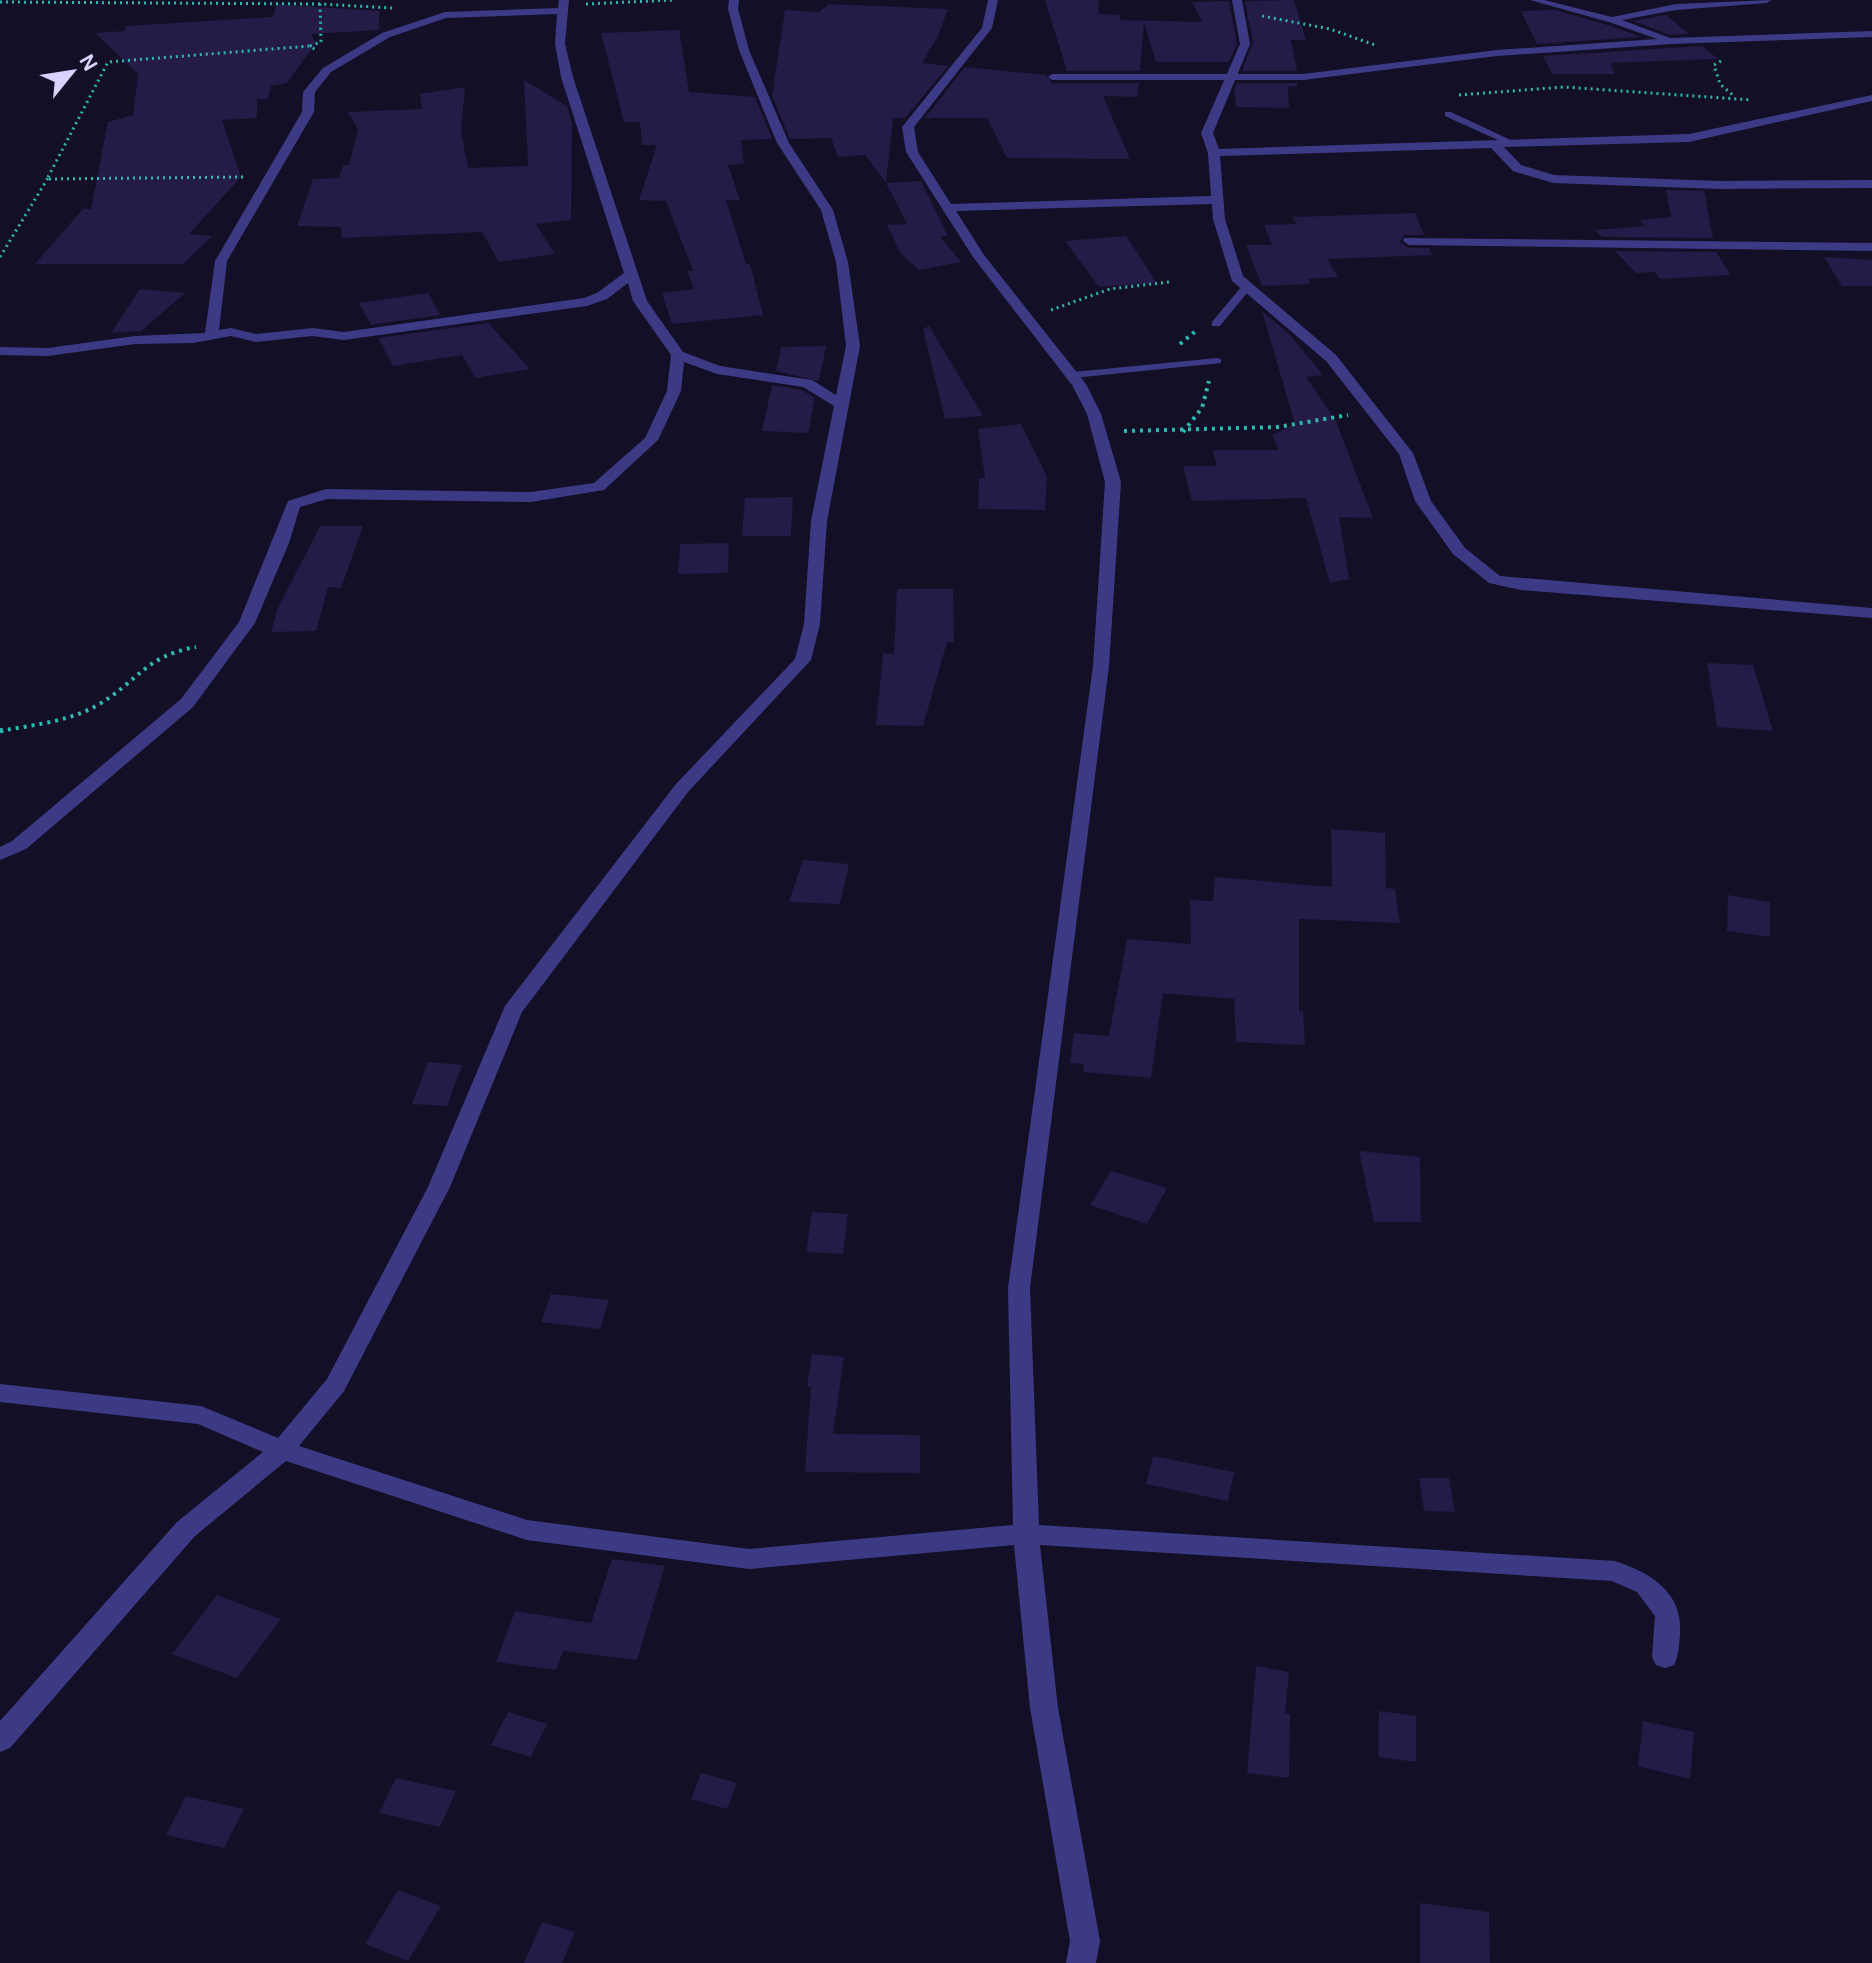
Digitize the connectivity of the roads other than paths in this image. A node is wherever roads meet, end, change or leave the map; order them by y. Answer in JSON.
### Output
{"nodes":[{"id":1,"x":734,"y":0,"type":"edge"},
{"id":2,"x":993,"y":0,"type":"edge"},
{"id":3,"x":1534,"y":0,"type":"edge"},
{"id":4,"x":1767,"y":0,"type":"edge"},
{"id":5,"x":565,"y":5,"type":"edge"},
{"id":6,"x":1238,"y":5,"type":"edge"},
{"id":7,"x":1612,"y":20,"type":"junction"},
{"id":8,"x":1872,"y":34,"type":"edge"},
{"id":9,"x":1671,"y":41,"type":"junction"},
{"id":10,"x":1052,"y":77,"type":"dead end"},
{"id":11,"x":1231,"y":77,"type":"junction"},
{"id":12,"x":1872,"y":98,"type":"edge"},
{"id":13,"x":1448,"y":114,"type":"road end"},
{"id":14,"x":1512,"y":143,"type":"junction"},
{"id":15,"x":1494,"y":144,"type":"junction"},
{"id":16,"x":1214,"y":153,"type":"junction"},
{"id":17,"x":1872,"y":184,"type":"edge"},
{"id":18,"x":1218,"y":200,"type":"junction"},
{"id":19,"x":947,"y":208,"type":"junction"},
{"id":20,"x":1409,"y":241,"type":"dead end"},
{"id":21,"x":1872,"y":247,"type":"edge"},
{"id":22,"x":631,"y":274,"type":"junction"},
{"id":23,"x":1246,"y":288,"type":"junction"},
{"id":24,"x":1216,"y":324,"type":"road end"},
{"id":25,"x":211,"y":336,"type":"junction"},
{"id":26,"x":0,"y":351,"type":"edge"},
{"id":27,"x":678,"y":355,"type":"junction"},
{"id":28,"x":1217,"y":361,"type":"dead end"},
{"id":29,"x":1073,"y":375,"type":"junction"},
{"id":30,"x":840,"y":403,"type":"junction"},
{"id":31,"x":1872,"y":613,"type":"edge"},
{"id":32,"x":0,"y":854,"type":"edge"},
{"id":33,"x":0,"y":1393,"type":"edge"},
{"id":34,"x":282,"y":1450,"type":"junction"},
{"id":35,"x":1026,"y":1534,"type":"junction"},
{"id":36,"x":1665,"y":1657,"type":"dead end"},
{"id":37,"x":0,"y":1740,"type":"edge"},
{"id":38,"x":1081,"y":1963,"type":"edge"}],
"edges":[{"from":1,"to":30,"type":"street"},
{"from":2,"to":19,"type":"street"},
{"from":3,"to":7,"type":"lane"},
{"from":4,"to":7,"type":"lane"},
{"from":5,"to":22,"type":"street"},
{"from":5,"to":25,"type":"street"},
{"from":6,"to":11,"type":"street"},
{"from":7,"to":9,"type":"lane"},
{"from":8,"to":9,"type":"lane"},
{"from":9,"to":11,"type":"lane"},
{"from":10,"to":11,"type":"lane"},
{"from":11,"to":16,"type":"street"},
{"from":12,"to":14,"type":"street"},
{"from":13,"to":14,"type":"lane"},
{"from":14,"to":15,"type":"street"},
{"from":15,"to":16,"type":"street"},
{"from":15,"to":17,"type":"street"},
{"from":16,"to":18,"type":"street"},
{"from":18,"to":19,"type":"street"},
{"from":18,"to":23,"type":"street"},
{"from":19,"to":29,"type":"street"},
{"from":20,"to":21,"type":"street"},
{"from":22,"to":25,"type":"street"},
{"from":22,"to":27,"type":"street"},
{"from":23,"to":24,"type":"lane"},
{"from":23,"to":31,"type":"street"},
{"from":25,"to":26,"type":"street"},
{"from":27,"to":30,"type":"street"},
{"from":27,"to":32,"type":"street"},
{"from":28,"to":29,"type":"lane"},
{"from":29,"to":35,"type":"street"},
{"from":30,"to":34,"type":"street"},
{"from":33,"to":34,"type":"street"},
{"from":34,"to":35,"type":"street"},
{"from":34,"to":37,"type":"street"},
{"from":35,"to":36,"type":"street"},
{"from":35,"to":38,"type":"street"}]}
